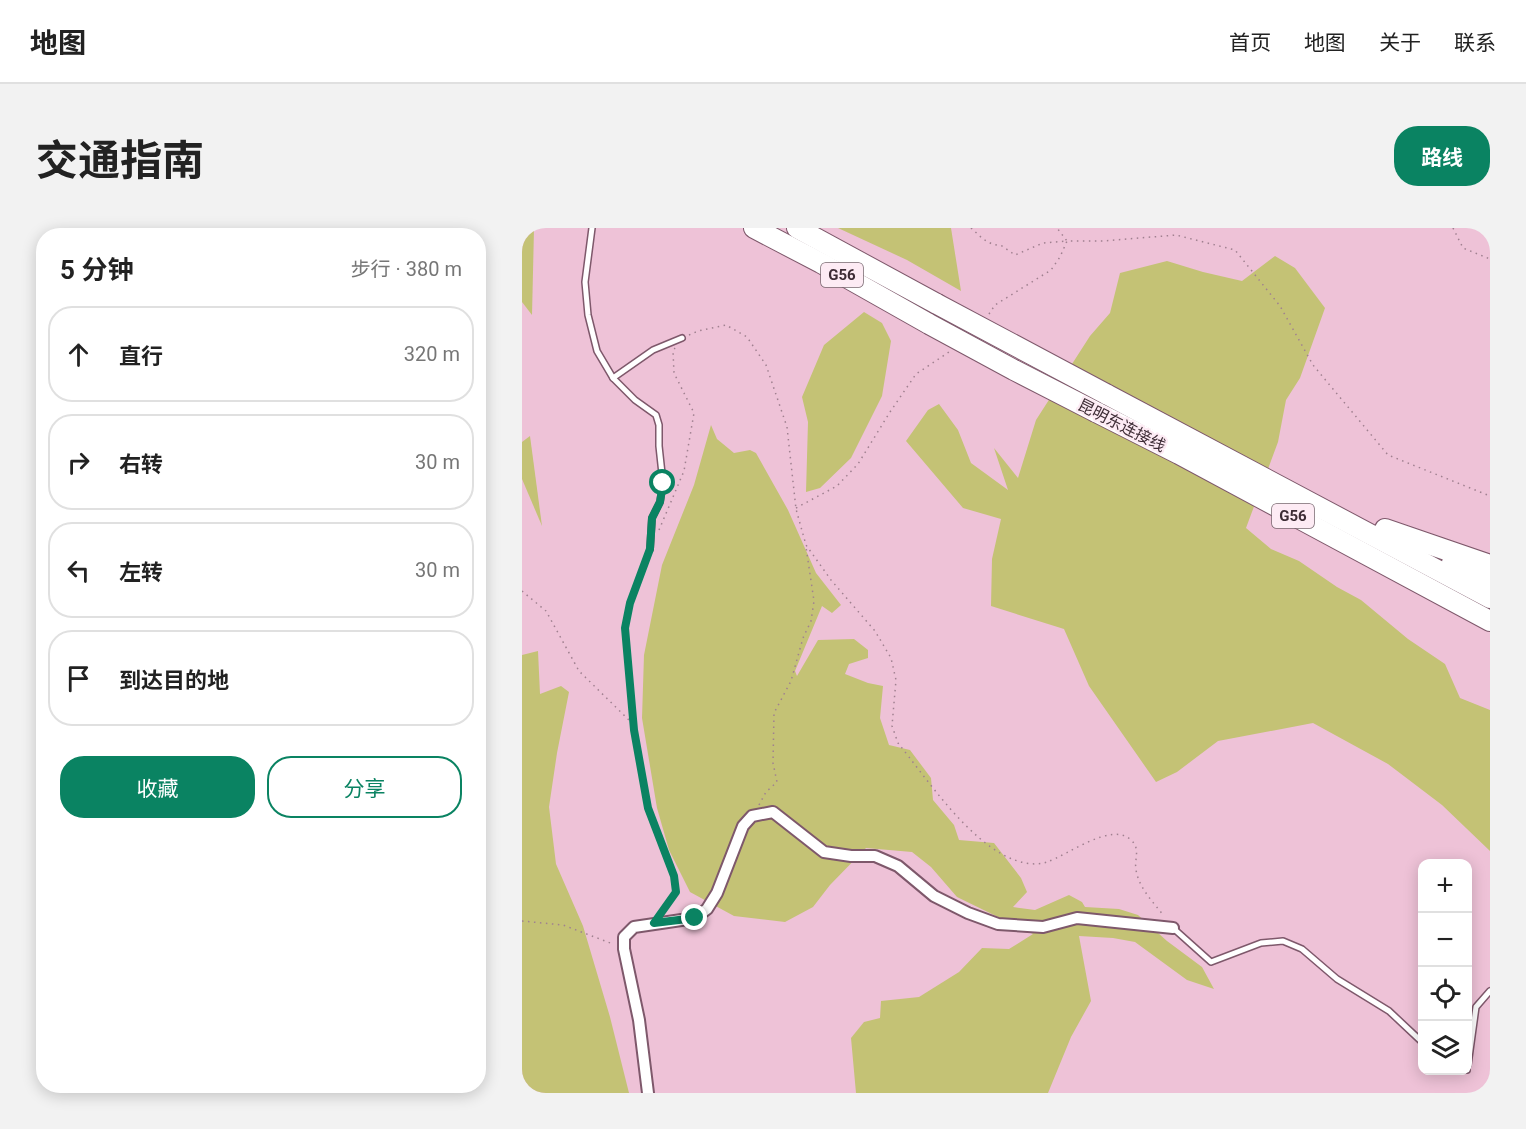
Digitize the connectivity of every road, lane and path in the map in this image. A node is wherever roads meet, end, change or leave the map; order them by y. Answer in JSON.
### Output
{"nodes":[{"id":1,"x":592,"y":228,"type":"edge"},
{"id":2,"x":754,"y":228,"type":"edge"},
{"id":3,"x":797,"y":228,"type":"edge"},
{"id":4,"x":971,"y":228,"type":"edge"},
{"id":5,"x":1058,"y":228,"type":"edge"},
{"id":6,"x":1453,"y":228,"type":"edge"},
{"id":7,"x":1067,"y":241,"type":"junction"},
{"id":8,"x":1490,"y":259,"type":"edge"},
{"id":9,"x":983,"y":321,"type":"dead end"},
{"id":10,"x":682,"y":338,"type":"junction"},
{"id":11,"x":953,"y":349,"type":"dead end"},
{"id":12,"x":613,"y":378,"type":"junction"},
{"id":13,"x":1184,"y":436,"type":"junction"},
{"id":14,"x":1243,"y":489,"type":"junction"},
{"id":15,"x":1490,"y":496,"type":"edge"},
{"id":16,"x":796,"y":508,"type":"junction"},
{"id":17,"x":1384,"y":529,"type":"junction"},
{"id":18,"x":806,"y":545,"type":"junction"},
{"id":19,"x":650,"y":549,"type":"junction"},
{"id":20,"x":1490,"y":565,"type":"edge"},
{"id":21,"x":1490,"y":582,"type":"edge"},
{"id":22,"x":522,"y":591,"type":"edge"},
{"id":23,"x":1490,"y":598,"type":"edge"},
{"id":24,"x":1490,"y":621,"type":"edge"},
{"id":25,"x":1490,"y":635,"type":"edge"},
{"id":26,"x":634,"y":725,"type":"junction"},
{"id":27,"x":752,"y":816,"type":"junction"},
{"id":28,"x":522,"y":921,"type":"edge"},
{"id":29,"x":654,"y":923,"type":"junction"},
{"id":30,"x":1173,"y":928,"type":"junction"},
{"id":31,"x":624,"y":949,"type":"junction"},
{"id":32,"x":1490,"y":991,"type":"edge"},
{"id":33,"x":1472,"y":1033,"type":"edge"},
{"id":34,"x":1418,"y":1038,"type":"edge"},
{"id":35,"x":648,"y":1093,"type":"edge"}],
"edges":[{"from":1,"to":12,"type":"lane"},
{"from":2,"to":14,"type":"highway","name":"昆明东连接线","number":"G56","bridge":true},
{"from":3,"to":13,"type":"highway","name":"昆明东连接线","number":"G56","bridge":true},
{"from":4,"to":7,"type":"path"},
{"from":5,"to":7,"type":"path"},
{"from":6,"to":8,"type":"path"},
{"from":7,"to":9,"type":"path"},
{"from":7,"to":15,"type":"path"},
{"from":10,"to":12,"type":"lane"},
{"from":10,"to":16,"type":"path"},
{"from":10,"to":19,"type":"path"},
{"from":11,"to":16,"type":"path"},
{"from":12,"to":19,"type":"lane"},
{"from":13,"to":17,"type":"highway"},
{"from":13,"to":23,"type":"highway","name":"昆明东连接线","number":"G56"},
{"from":14,"to":24,"type":"highway","name":"昆明东连接线","number":"G56"},
{"from":14,"to":25,"type":"highway"},
{"from":16,"to":18,"type":"path"},
{"from":17,"to":20,"type":"highway"},
{"from":17,"to":21,"type":"highway"},
{"from":18,"to":27,"type":"path"},
{"from":18,"to":30,"type":"path"},
{"from":19,"to":26,"type":"path"},
{"from":22,"to":26,"type":"path"},
{"from":26,"to":29,"type":"path"},
{"from":27,"to":29,"type":"street"},
{"from":27,"to":30,"type":"street"},
{"from":28,"to":31,"type":"path"},
{"from":29,"to":31,"type":"street"},
{"from":30,"to":34,"type":"lane"},
{"from":31,"to":35,"type":"street"},
{"from":32,"to":33,"type":"lane"}]}
